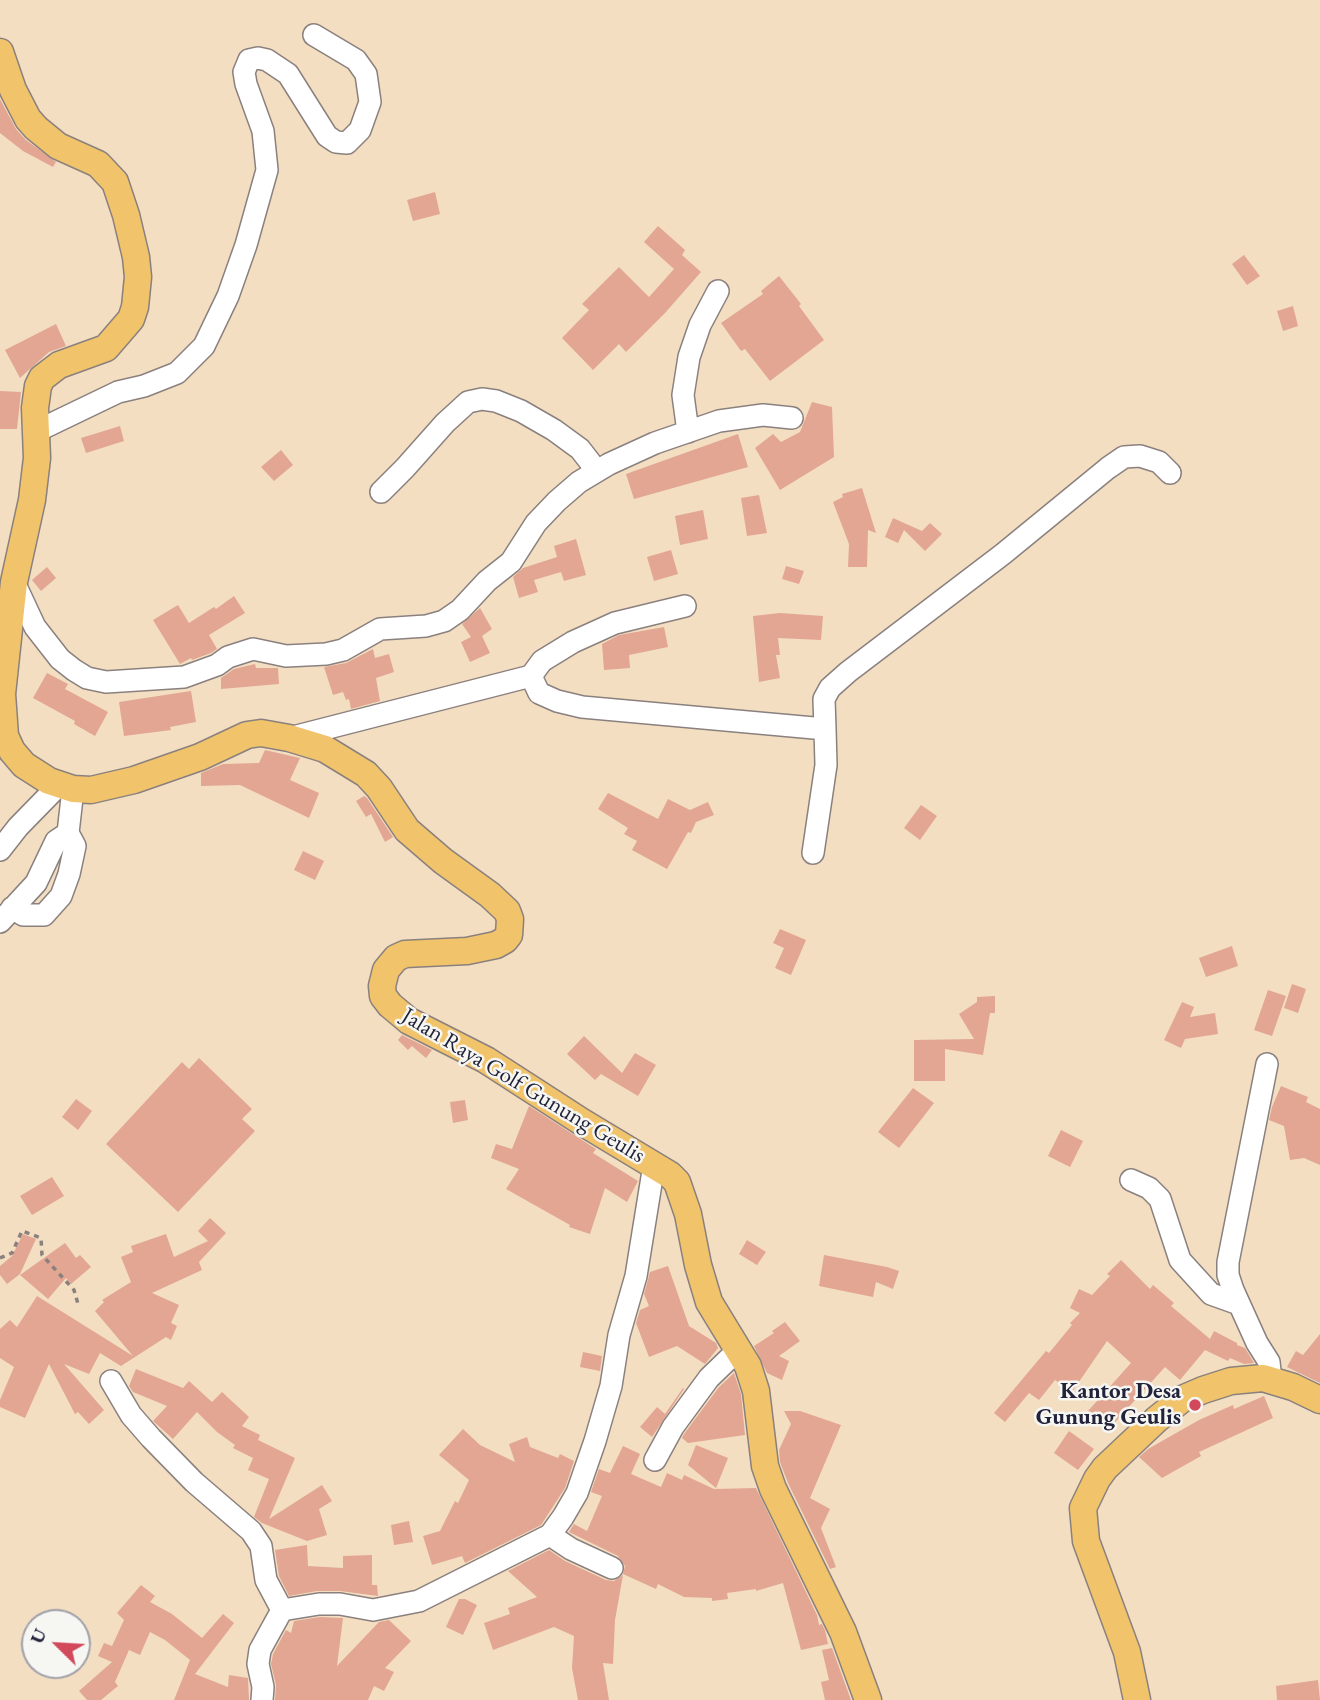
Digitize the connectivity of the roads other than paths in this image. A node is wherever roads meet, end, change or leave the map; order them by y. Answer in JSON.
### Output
{"nodes":[{"id":1,"x":314,"y":35,"type":"dead end"},
{"id":2,"x":0,"y":52,"type":"edge"},
{"id":3,"x":718,"y":292,"type":"dead end"},
{"id":4,"x":792,"y":418,"type":"dead end"},
{"id":5,"x":37,"y":431,"type":"junction"},
{"id":6,"x":688,"y":432,"type":"junction"},
{"id":7,"x":597,"y":471,"type":"junction"},
{"id":8,"x":1170,"y":472,"type":"dead end"},
{"id":9,"x":381,"y":492,"type":"dead end"},
{"id":10,"x":14,"y":582,"type":"junction"},
{"id":11,"x":685,"y":606,"type":"dead end"},
{"id":12,"x":531,"y":676,"type":"junction"},
{"id":13,"x":825,"y":729,"type":"junction"},
{"id":14,"x":289,"y":738,"type":"junction"},
{"id":15,"x":66,"y":787,"type":"junction"},
{"id":16,"x":68,"y":833,"type":"junction"},
{"id":17,"x":0,"y":850,"type":"edge"},
{"id":18,"x":813,"y":852,"type":"dead end"},
{"id":19,"x":44,"y":864,"type":"junction"},
{"id":20,"x":61,"y":896,"type":"junction"},
{"id":21,"x":6,"y":915,"type":"edge"},
{"id":22,"x":1267,"y":1064,"type":"dead end"},
{"id":23,"x":654,"y":1165,"type":"junction"},
{"id":24,"x":1131,"y":1180,"type":"dead end"},
{"id":25,"x":1240,"y":1304,"type":"junction"},
{"id":26,"x":738,"y":1350,"type":"junction"},
{"id":27,"x":1271,"y":1380,"type":"junction"},
{"id":28,"x":111,"y":1381,"type":"dead end"},
{"id":29,"x":1320,"y":1400,"type":"edge"},
{"id":30,"x":655,"y":1460,"type":"dead end"},
{"id":31,"x":550,"y":1535,"type":"junction"},
{"id":32,"x":612,"y":1568,"type":"dead end"},
{"id":33,"x":282,"y":1610,"type":"junction"},
{"id":34,"x":262,"y":1700,"type":"edge"},
{"id":35,"x":868,"y":1700,"type":"edge"},
{"id":36,"x":1137,"y":1700,"type":"edge"}],
"edges":[{"from":1,"to":5,"type":"street"},
{"from":2,"to":5,"type":"main road"},
{"from":3,"to":6,"type":"street"},
{"from":4,"to":6,"type":"street"},
{"from":5,"to":10,"type":"main road"},
{"from":6,"to":7,"type":"street"},
{"from":7,"to":9,"type":"street"},
{"from":7,"to":10,"type":"street"},
{"from":8,"to":13,"type":"street"},
{"from":10,"to":15,"type":"main road"},
{"from":11,"to":12,"type":"street"},
{"from":12,"to":13,"type":"street"},
{"from":12,"to":14,"type":"street"},
{"from":13,"to":18,"type":"street"},
{"from":14,"to":15,"type":"main road","name":"Jalan Raya Golf Gunung Geulis"},
{"from":14,"to":23,"type":"main road","name":"Jalan Raya Golf Gunung Geulis"},
{"from":15,"to":16,"type":"street"},
{"from":15,"to":17,"type":"street"},
{"from":16,"to":19,"type":"street"},
{"from":16,"to":20,"type":"street"},
{"from":19,"to":20,"type":"street"},
{"from":19,"to":21,"type":"street"},
{"from":20,"to":21,"type":"street"},
{"from":22,"to":25,"type":"street"},
{"from":23,"to":26,"type":"main road","name":"Jalan Raya Golf Gunung Geulis"},
{"from":23,"to":31,"type":"street"},
{"from":24,"to":25,"type":"street"},
{"from":25,"to":27,"type":"street"},
{"from":26,"to":30,"type":"street"},
{"from":26,"to":35,"type":"main road","name":"Jalan Raya Golf Gunung Geulis"},
{"from":27,"to":29,"type":"main road"},
{"from":27,"to":36,"type":"main road"},
{"from":28,"to":33,"type":"street"},
{"from":31,"to":32,"type":"street"},
{"from":31,"to":33,"type":"street"},
{"from":33,"to":34,"type":"street"}]}
